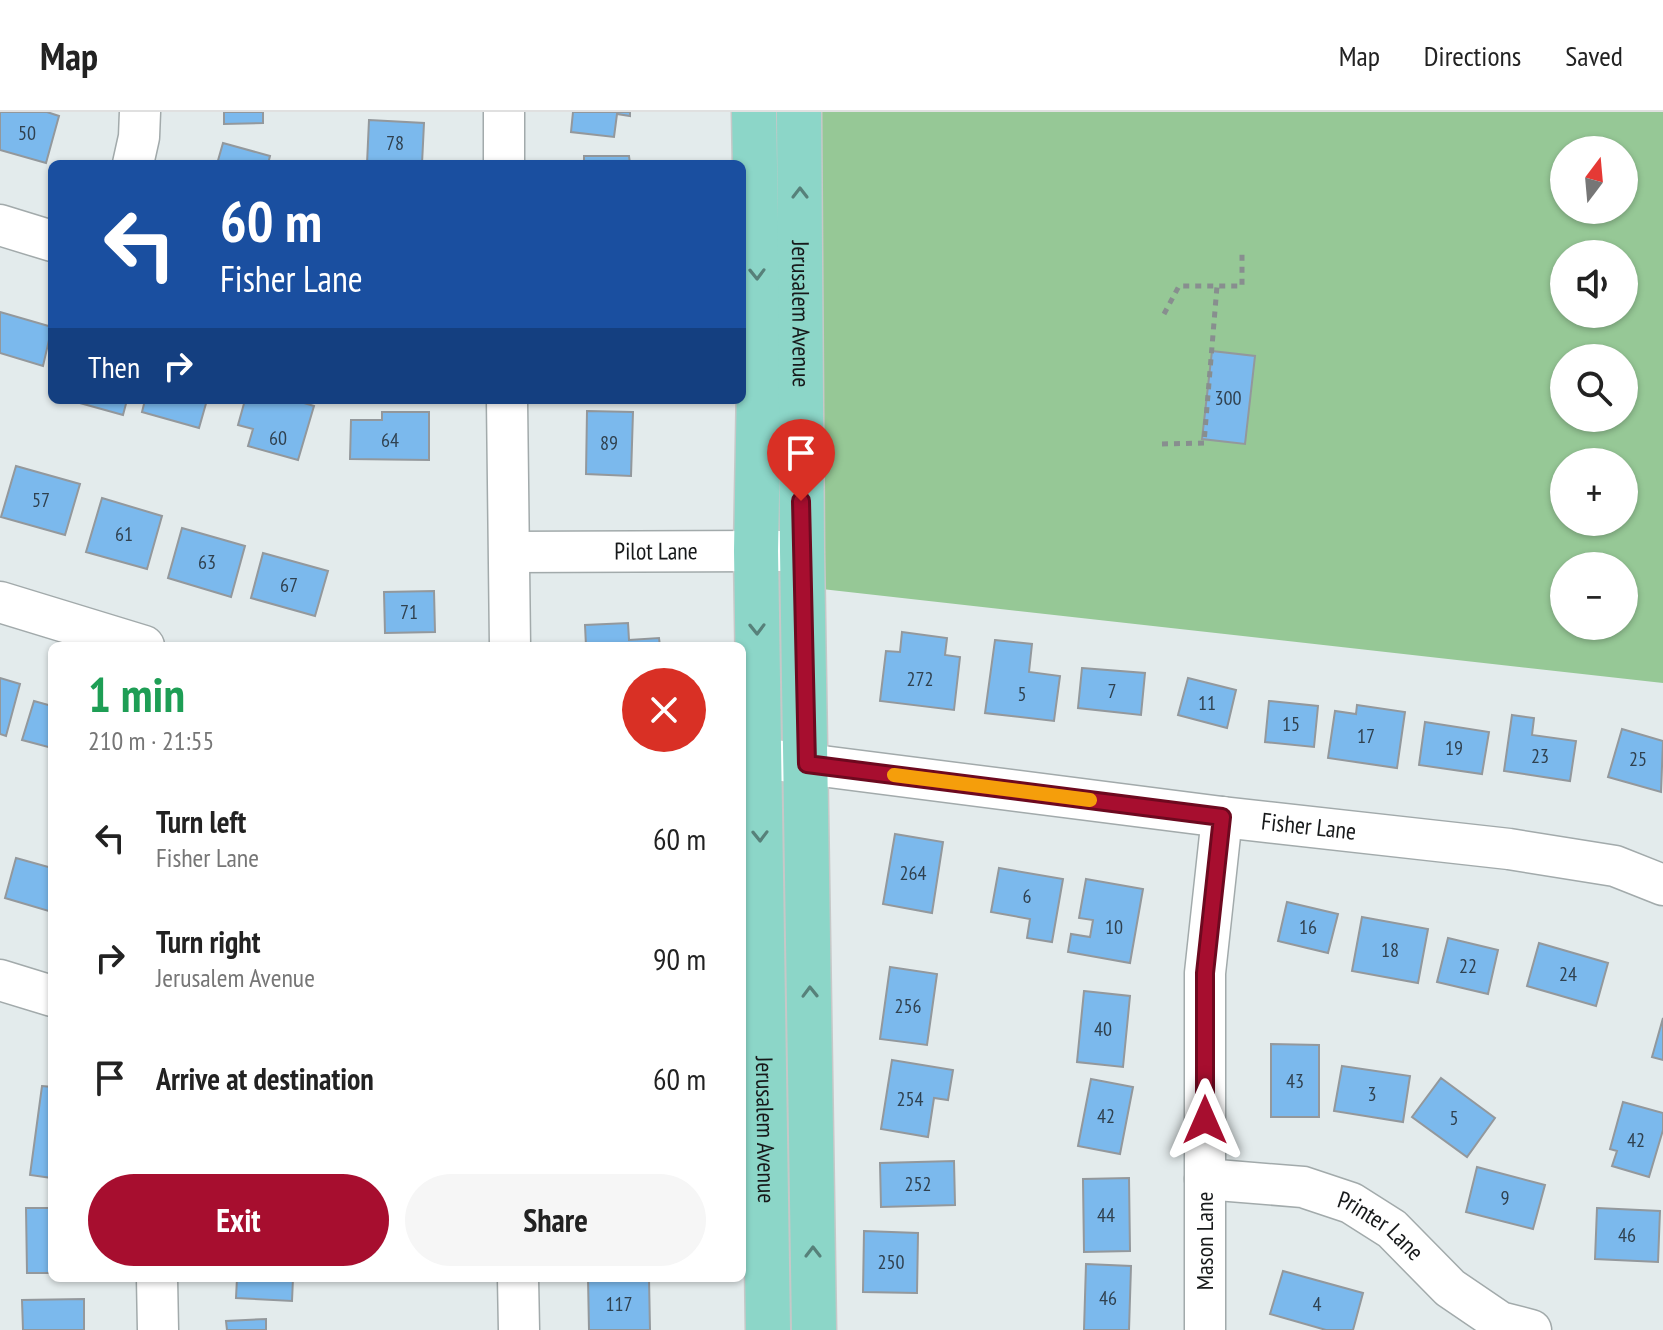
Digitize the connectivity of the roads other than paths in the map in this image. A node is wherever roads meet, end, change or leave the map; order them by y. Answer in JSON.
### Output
{"nodes":[{"id":1,"x":140,"y":112,"type":"edge"},
{"id":2,"x":504,"y":112,"type":"edge"},
{"id":3,"x":754,"y":112,"type":"edge"},
{"id":4,"x":799,"y":112,"type":"edge"},
{"id":5,"x":134,"y":160,"type":"edge"},
{"id":6,"x":504,"y":160,"type":"edge"},
{"id":7,"x":0,"y":225,"type":"edge"},
{"id":8,"x":48,"y":240,"type":"edge"},
{"id":9,"x":507,"y":404,"type":"edge"},
{"id":10,"x":756,"y":551,"type":"junction"},
{"id":11,"x":802,"y":551,"type":"junction"},
{"id":12,"x":510,"y":552,"type":"junction"},
{"id":13,"x":0,"y":602,"type":"edge"},
{"id":14,"x":131,"y":642,"type":"edge"},
{"id":15,"x":510,"y":642,"type":"edge"},
{"id":16,"x":759,"y":758,"type":"junction"},
{"id":17,"x":807,"y":764,"type":"junction"},
{"id":18,"x":1222,"y":817,"type":"junction"},
{"id":19,"x":1663,"y":885,"type":"edge"},
{"id":20,"x":0,"y":980,"type":"edge"},
{"id":21,"x":48,"y":995,"type":"edge"},
{"id":22,"x":1205,"y":1179,"type":"junction"},
{"id":23,"x":813,"y":1201,"type":"junction"},
{"id":24,"x":766,"y":1203,"type":"junction"},
{"id":25,"x":157,"y":1282,"type":"edge"},
{"id":26,"x":518,"y":1282,"type":"edge"},
{"id":27,"x":158,"y":1330,"type":"edge"},
{"id":28,"x":519,"y":1330,"type":"edge"},
{"id":29,"x":768,"y":1330,"type":"edge"},
{"id":30,"x":814,"y":1330,"type":"edge"},
{"id":31,"x":1205,"y":1330,"type":"edge"},
{"id":32,"x":1531,"y":1330,"type":"edge"}],
"edges":[{"from":1,"to":5,"type":"street"},
{"from":2,"to":6,"type":"street"},
{"from":3,"to":10,"type":"main road","name":"Jerusalem Avenue","one_way":true},
{"from":11,"to":4,"type":"main road","name":"Jerusalem Avenue","one_way":true},
{"from":7,"to":8,"type":"street"},
{"from":9,"to":12,"type":"street"},
{"from":10,"to":11,"type":"street","name":"Pilot Lane"},
{"from":10,"to":12,"type":"street","name":"Pilot Lane"},
{"from":10,"to":16,"type":"main road","name":"Jerusalem Avenue","one_way":true},
{"from":11,"to":17,"type":"main road","name":"Jerusalem Avenue"},
{"from":12,"to":15,"type":"street"},
{"from":13,"to":14,"type":"street"},
{"from":16,"to":17,"type":"street","name":"Fisher Lane"},
{"from":16,"to":24,"type":"main road","name":"Jerusalem Avenue","one_way":true},
{"from":17,"to":18,"type":"street","name":"Fisher Lane"},
{"from":23,"to":17,"type":"main road","name":"Jerusalem Avenue","one_way":true},
{"from":18,"to":19,"type":"street","name":"Fisher Lane"},
{"from":18,"to":22,"type":"street","name":"Mason Lane"},
{"from":20,"to":21,"type":"street"},
{"from":22,"to":31,"type":"street","name":"Mason Lane"},
{"from":22,"to":32,"type":"street","name":"Printer Lane"},
{"from":23,"to":24,"type":"main road"},
{"from":30,"to":23,"type":"main road","name":"Jerusalem Avenue","one_way":true},
{"from":24,"to":29,"type":"main road","name":"Jerusalem Avenue"},
{"from":25,"to":27,"type":"street"},
{"from":26,"to":28,"type":"street"}]}
